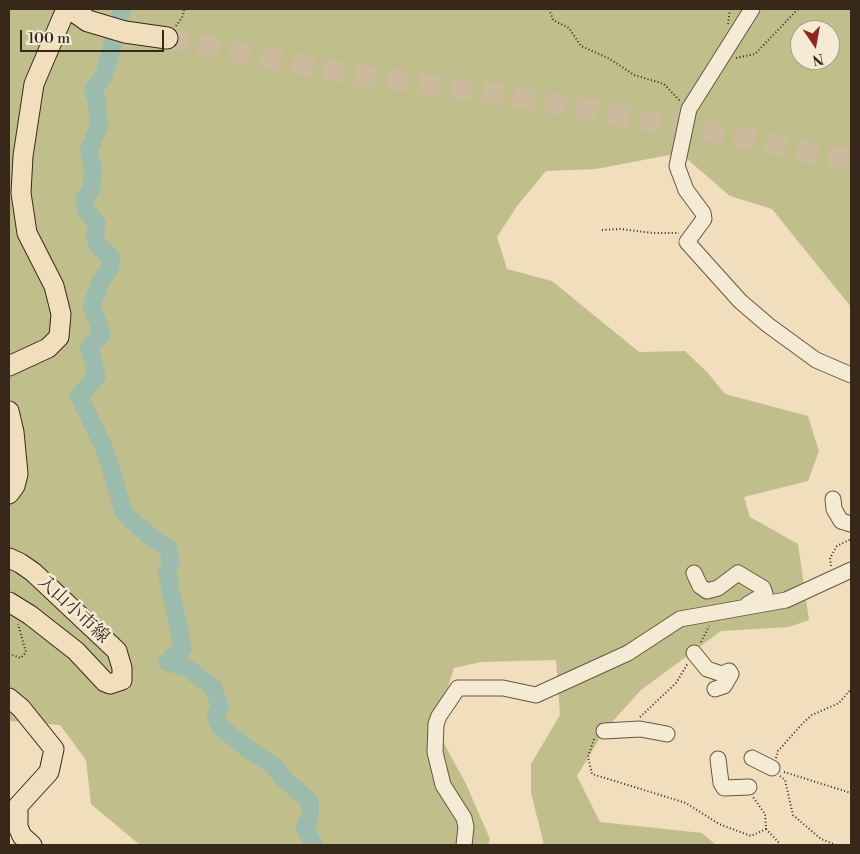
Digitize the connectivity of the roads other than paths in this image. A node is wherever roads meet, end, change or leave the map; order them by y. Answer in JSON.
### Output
{"nodes":[{"id":1,"x":66,"y":9,"type":"edge"},
{"id":2,"x":71,"y":9,"type":"edge"},
{"id":3,"x":752,"y":9,"type":"edge"},
{"id":4,"x":167,"y":38,"type":"tunnel mouth"},
{"id":5,"x":9,"y":366,"type":"edge"},
{"id":6,"x":851,"y":375,"type":"edge"},
{"id":7,"x":9,"y":411,"type":"edge"},
{"id":8,"x":9,"y":494,"type":"edge"},
{"id":9,"x":833,"y":499,"type":"dead end"},
{"id":10,"x":851,"y":524,"type":"edge"},
{"id":11,"x":9,"y":558,"type":"edge"},
{"id":12,"x":851,"y":570,"type":"edge"},
{"id":13,"x":694,"y":573,"type":"dead end"},
{"id":14,"x":741,"y":609,"type":"junction"},
{"id":15,"x":11,"y":611,"type":"edge"},
{"id":16,"x":694,"y":652,"type":"road end"},
{"id":17,"x":715,"y":689,"type":"dead end"},
{"id":18,"x":9,"y":698,"type":"edge"},
{"id":19,"x":604,"y":731,"type":"road end"},
{"id":20,"x":667,"y":734,"type":"dead end"},
{"id":21,"x":752,"y":758,"type":"dead end"},
{"id":22,"x":718,"y":759,"type":"dead end"},
{"id":23,"x":772,"y":768,"type":"road end"},
{"id":24,"x":748,"y":787,"type":"road end"},
{"id":25,"x":32,"y":845,"type":"edge"},
{"id":26,"x":464,"y":845,"type":"edge"}],
"edges":[{"from":1,"to":5,"type":"main road"},
{"from":2,"to":4,"type":"highway"},
{"from":3,"to":6,"type":"street"},
{"from":7,"to":8,"type":"main road"},
{"from":9,"to":10,"type":"street"},
{"from":11,"to":15,"type":"main road","name":"入山小市線"},
{"from":12,"to":14,"type":"street"},
{"from":13,"to":14,"type":"street"},
{"from":14,"to":26,"type":"street"},
{"from":16,"to":17,"type":"street"},
{"from":18,"to":25,"type":"main road"},
{"from":19,"to":20,"type":"street"},
{"from":21,"to":23,"type":"street"},
{"from":22,"to":24,"type":"street"}]}
